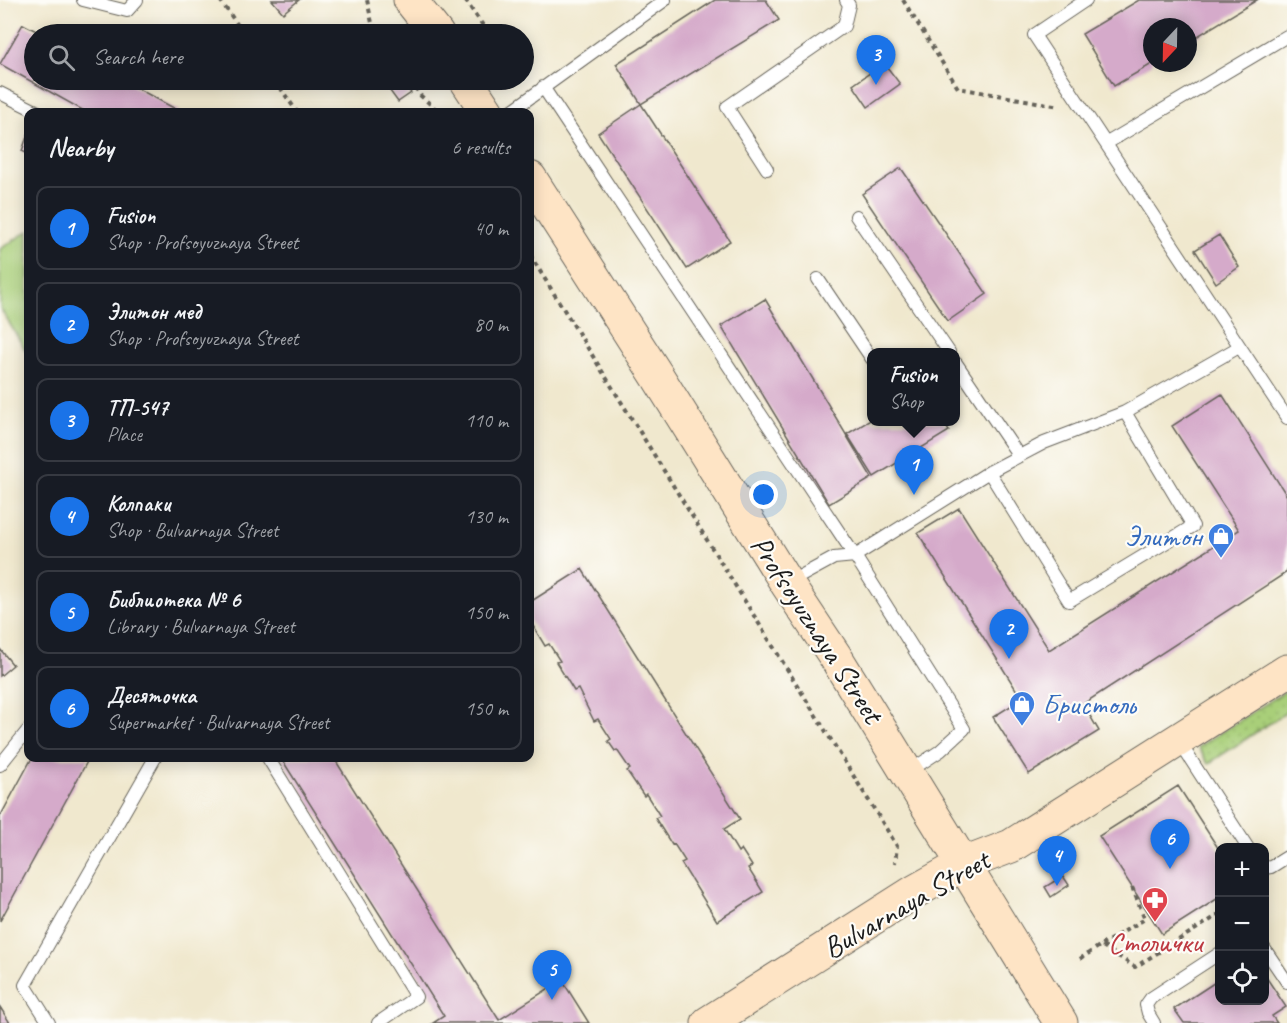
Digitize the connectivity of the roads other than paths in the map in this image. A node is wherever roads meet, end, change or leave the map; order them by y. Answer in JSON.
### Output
{"nodes":[{"id":1,"x":82,"y":0,"type":"edge"},
{"id":2,"x":137,"y":0,"type":"edge"},
{"id":3,"x":410,"y":0,"type":"edge"},
{"id":4,"x":665,"y":0,"type":"edge"},
{"id":5,"x":846,"y":0,"type":"edge"},
{"id":6,"x":1086,"y":0,"type":"edge"},
{"id":7,"x":429,"y":24,"type":"edge"},
{"id":8,"x":1287,"y":36,"type":"edge"},
{"id":9,"x":543,"y":87,"type":"junction"},
{"id":10,"x":473,"y":90,"type":"edge"},
{"id":11,"x":0,"y":93,"type":"edge"},
{"id":12,"x":30,"y":108,"type":"edge"},
{"id":13,"x":484,"y":108,"type":"edge"},
{"id":14,"x":515,"y":108,"type":"edge"},
{"id":15,"x":1107,"y":144,"type":"junction"},
{"id":16,"x":767,"y":169,"type":"dead end"},
{"id":17,"x":534,"y":184,"type":"edge"},
{"id":18,"x":856,"y":216,"type":"dead end"},
{"id":19,"x":818,"y":279,"type":"dead end"},
{"id":20,"x":1239,"y":346,"type":"junction"},
{"id":21,"x":942,"y":348,"type":"edge"},
{"id":22,"x":867,"y":352,"type":"edge"},
{"id":23,"x":960,"y":369,"type":"edge"},
{"id":24,"x":1125,"y":412,"type":"junction"},
{"id":25,"x":1287,"y":418,"type":"edge"},
{"id":26,"x":1019,"y":456,"type":"junction"},
{"id":27,"x":989,"y":472,"type":"junction"},
{"id":28,"x":855,"y":556,"type":"junction"},
{"id":29,"x":787,"y":584,"type":"junction"},
{"id":30,"x":1287,"y":671,"type":"edge"},
{"id":31,"x":24,"y":734,"type":"edge"},
{"id":32,"x":1178,"y":739,"type":"junction"},
{"id":33,"x":1,"y":760,"type":"edge"},
{"id":34,"x":153,"y":762,"type":"edge"},
{"id":35,"x":270,"y":762,"type":"edge"},
{"id":36,"x":908,"y":772,"type":"junction"},
{"id":37,"x":1245,"y":843,"type":"edge"},
{"id":38,"x":1285,"y":863,"type":"edge"},
{"id":39,"x":964,"y":864,"type":"junction"},
{"id":40,"x":1269,"y":867,"type":"edge"},
{"id":41,"x":1266,"y":951,"type":"edge"},
{"id":42,"x":1215,"y":956,"type":"edge"},
{"id":43,"x":1287,"y":982,"type":"edge"},
{"id":44,"x":49,"y":1023,"type":"edge"},
{"id":45,"x":378,"y":1023,"type":"edge"},
{"id":46,"x":708,"y":1023,"type":"edge"},
{"id":47,"x":1061,"y":1023,"type":"edge"},
{"id":48,"x":1154,"y":1023,"type":"edge"}],
"edges":[{"from":1,"to":2,"type":"lane"},
{"from":3,"to":7,"type":"main road"},
{"from":4,"to":9,"type":"lane"},
{"from":5,"to":16,"type":"lane"},
{"from":6,"to":15,"type":"lane"},
{"from":8,"to":15,"type":"lane"},
{"from":9,"to":14,"type":"lane"},
{"from":9,"to":28,"type":"lane"},
{"from":10,"to":13,"type":"main road"},
{"from":11,"to":12,"type":"lane"},
{"from":15,"to":20,"type":"lane"},
{"from":17,"to":29,"type":"main road","name":"Profsoyuznaya Street"},
{"from":18,"to":21,"type":"lane"},
{"from":19,"to":22,"type":"lane"},
{"from":20,"to":24,"type":"lane"},
{"from":20,"to":25,"type":"lane"},
{"from":23,"to":26,"type":"lane"},
{"from":24,"to":26,"type":"lane"},
{"from":24,"to":27,"type":"lane"},
{"from":26,"to":27,"type":"lane"},
{"from":27,"to":28,"type":"lane"},
{"from":28,"to":29,"type":"lane"},
{"from":28,"to":36,"type":"lane"},
{"from":29,"to":36,"type":"main road","name":"Profsoyuznaya Street"},
{"from":30,"to":32,"type":"main road","name":"Bulvarnaya Street"},
{"from":31,"to":33,"type":"lane"},
{"from":32,"to":37,"type":"lane"},
{"from":32,"to":39,"type":"main road","name":"Bulvarnaya Street"},
{"from":34,"to":44,"type":"lane"},
{"from":35,"to":45,"type":"lane"},
{"from":36,"to":39,"type":"main road","name":"Profsoyuznaya Street"},
{"from":38,"to":40,"type":"lane"},
{"from":39,"to":46,"type":"main road","name":"Bulvarnaya Street"},
{"from":39,"to":47,"type":"main road","name":"Profsoyuznaya Street"},
{"from":41,"to":43,"type":"lane"},
{"from":42,"to":48,"type":"lane"}]}
